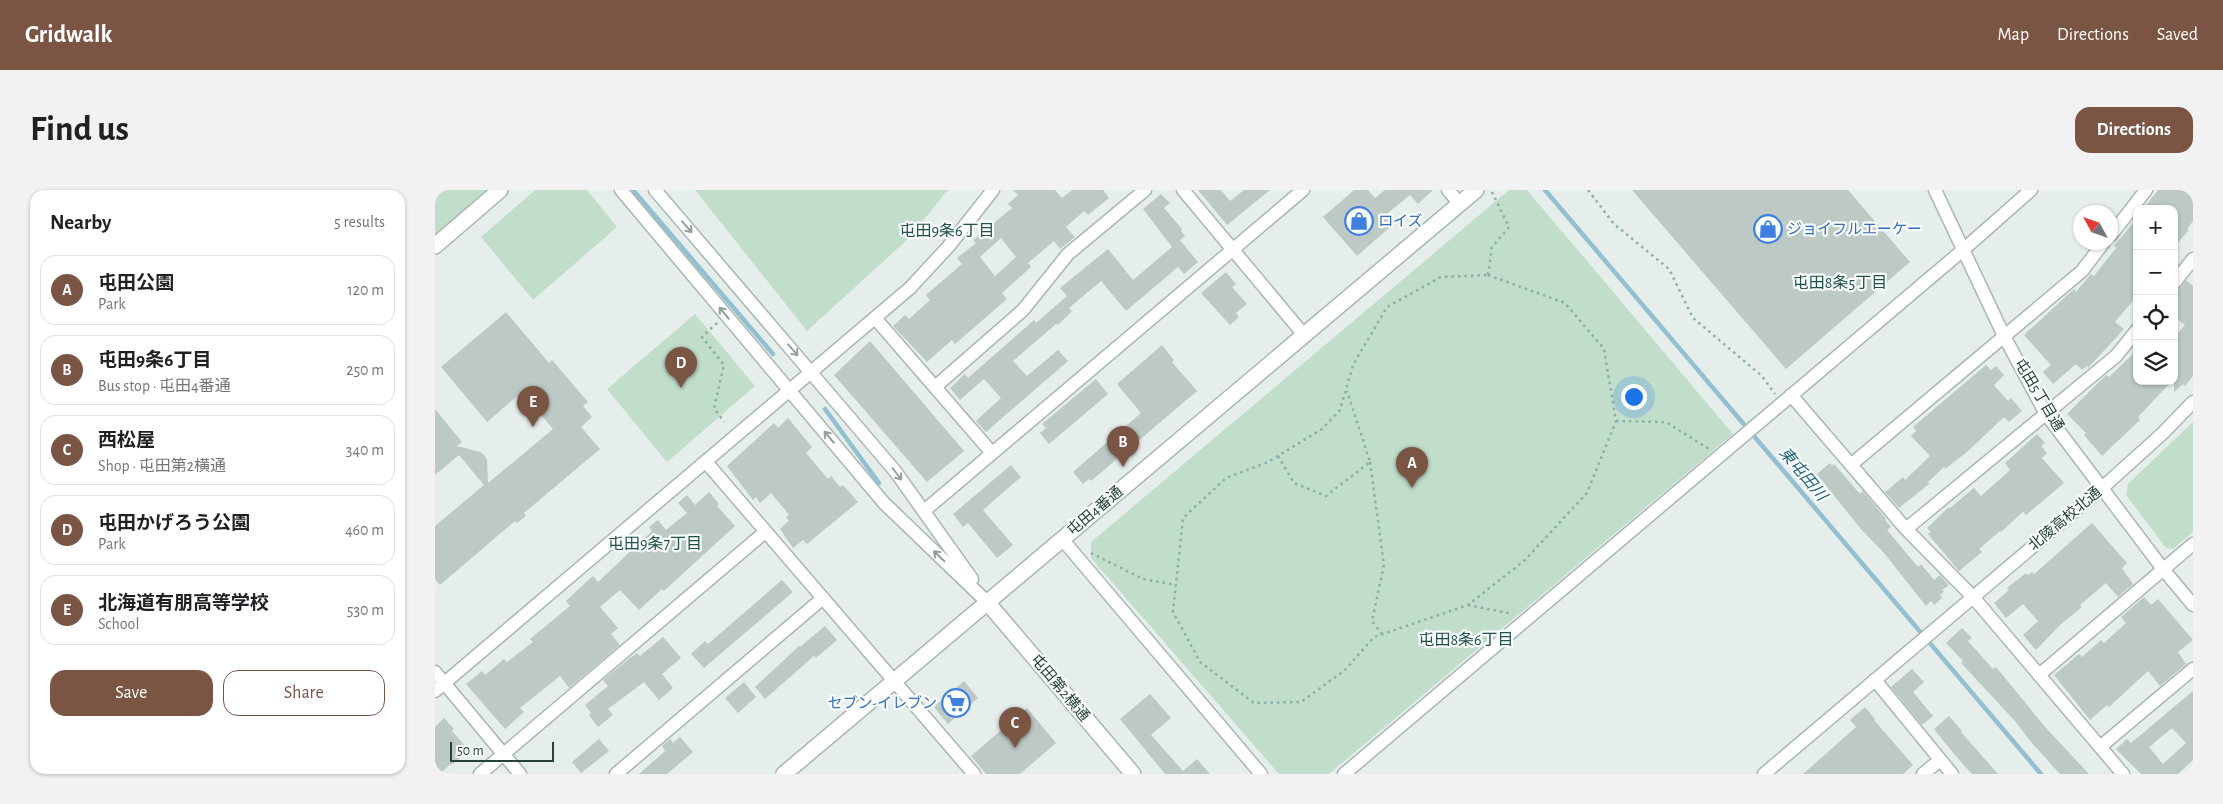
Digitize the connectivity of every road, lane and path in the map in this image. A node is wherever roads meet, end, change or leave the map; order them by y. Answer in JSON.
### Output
{"nodes":[{"id":1,"x":501,"y":190,"type":"edge"},
{"id":2,"x":621,"y":190,"type":"edge"},
{"id":3,"x":655,"y":190,"type":"edge"},
{"id":4,"x":993,"y":190,"type":"edge"},
{"id":5,"x":1145,"y":190,"type":"edge"},
{"id":6,"x":1183,"y":190,"type":"edge"},
{"id":7,"x":1303,"y":190,"type":"edge"},
{"id":8,"x":1448,"y":190,"type":"edge"},
{"id":9,"x":1476,"y":190,"type":"edge"},
{"id":10,"x":1491,"y":190,"type":"edge"},
{"id":11,"x":1588,"y":190,"type":"edge"},
{"id":12,"x":1935,"y":190,"type":"edge"},
{"id":13,"x":2031,"y":190,"type":"edge"},
{"id":14,"x":2146,"y":190,"type":"edge"},
{"id":15,"x":1460,"y":204,"type":"junction"},
{"id":16,"x":2118,"y":226,"type":"edge"},
{"id":17,"x":435,"y":246,"type":"edge"},
{"id":18,"x":1233,"y":250,"type":"junction"},
{"id":19,"x":1963,"y":250,"type":"junction"},
{"id":20,"x":2099,"y":250,"type":"edge"},
{"id":21,"x":2193,"y":259,"type":"edge"},
{"id":22,"x":1488,"y":275,"type":"junction"},
{"id":23,"x":2178,"y":278,"type":"edge"},
{"id":24,"x":875,"y":318,"type":"junction"},
{"id":25,"x":717,"y":324,"type":"dead end"},
{"id":26,"x":1304,"y":335,"type":"junction"},
{"id":27,"x":2133,"y":335,"type":"edge"},
{"id":28,"x":2004,"y":336,"type":"junction"},
{"id":29,"x":812,"y":372,"type":"junction"},
{"id":30,"x":935,"y":387,"type":"junction"},
{"id":31,"x":1346,"y":390,"type":"junction"},
{"id":32,"x":790,"y":391,"type":"junction"},
{"id":33,"x":1775,"y":394,"type":"dead end"},
{"id":34,"x":1791,"y":395,"type":"junction"},
{"id":35,"x":2193,"y":402,"type":"edge"},
{"id":36,"x":2046,"y":414,"type":"junction"},
{"id":37,"x":1616,"y":421,"type":"junction"},
{"id":38,"x":724,"y":422,"type":"dead end"},
{"id":39,"x":1709,"y":449,"type":"dead end"},
{"id":40,"x":992,"y":453,"type":"junction"},
{"id":41,"x":1278,"y":456,"type":"junction"},
{"id":42,"x":706,"y":462,"type":"junction"},
{"id":43,"x":1370,"y":462,"type":"junction"},
{"id":44,"x":1851,"y":464,"type":"junction"},
{"id":45,"x":2102,"y":488,"type":"junction"},
{"id":46,"x":924,"y":511,"type":"junction"},
{"id":47,"x":1906,"y":529,"type":"junction"},
{"id":48,"x":765,"y":532,"type":"junction"},
{"id":49,"x":1062,"y":539,"type":"junction"},
{"id":50,"x":2193,"y":544,"type":"edge"},
{"id":51,"x":1086,"y":551,"type":"dead end"},
{"id":52,"x":2163,"y":569,"type":"junction"},
{"id":53,"x":1176,"y":585,"type":"junction"},
{"id":54,"x":1973,"y":597,"type":"junction"},
{"id":55,"x":823,"y":598,"type":"junction"},
{"id":56,"x":987,"y":602,"type":"junction"},
{"id":57,"x":2193,"y":604,"type":"edge"},
{"id":58,"x":1468,"y":605,"type":"junction"},
{"id":59,"x":1529,"y":617,"type":"junction"},
{"id":60,"x":1382,"y":634,"type":"junction"},
{"id":61,"x":2193,"y":669,"type":"edge"},
{"id":62,"x":435,"y":672,"type":"edge"},
{"id":63,"x":2039,"y":675,"type":"junction"},
{"id":64,"x":1875,"y":680,"type":"junction"},
{"id":65,"x":894,"y":681,"type":"junction"},
{"id":66,"x":440,"y":687,"type":"edge"},
{"id":67,"x":2100,"y":747,"type":"junction"},
{"id":68,"x":503,"y":754,"type":"junction"},
{"id":69,"x":1940,"y":760,"type":"junction"},
{"id":70,"x":967,"y":772,"type":"edge"},
{"id":71,"x":480,"y":774,"type":"edge"},
{"id":72,"x":520,"y":774,"type":"edge"},
{"id":73,"x":616,"y":774,"type":"edge"},
{"id":74,"x":784,"y":774,"type":"edge"},
{"id":75,"x":1133,"y":774,"type":"edge"},
{"id":76,"x":1261,"y":774,"type":"edge"},
{"id":77,"x":1344,"y":774,"type":"edge"},
{"id":78,"x":1764,"y":774,"type":"edge"},
{"id":79,"x":1923,"y":774,"type":"edge"},
{"id":80,"x":1952,"y":774,"type":"edge"},
{"id":81,"x":2123,"y":774,"type":"edge"}],
"edges":[{"from":1,"to":17,"type":"street"},
{"from":32,"to":2,"type":"street","one_way":true},
{"from":3,"to":29,"type":"street","one_way":true},
{"from":4,"to":24,"type":"street"},
{"from":5,"to":30,"type":"street"},
{"from":6,"to":18,"type":"street"},
{"from":7,"to":18,"type":"street"},
{"from":8,"to":15,"type":"street"},
{"from":9,"to":15,"type":"street","name":"屯田4番通"},
{"from":10,"to":22,"type":"path"},
{"from":11,"to":33,"type":"path"},
{"from":12,"to":19,"type":"street","name":"屯田5丁目通"},
{"from":13,"to":19,"type":"street"},
{"from":14,"to":16,"type":"street"},
{"from":15,"to":26,"type":"street","name":"屯田4番通"},
{"from":18,"to":26,"type":"street"},
{"from":18,"to":40,"type":"street"},
{"from":19,"to":28,"type":"street","name":"屯田5丁目通"},
{"from":19,"to":34,"type":"street"},
{"from":20,"to":28,"type":"street"},
{"from":21,"to":23,"type":"street"},
{"from":22,"to":31,"type":"path"},
{"from":22,"to":37,"type":"path"},
{"from":24,"to":29,"type":"street"},
{"from":24,"to":30,"type":"street"},
{"from":25,"to":38,"type":"path"},
{"from":26,"to":49,"type":"street","name":"屯田4番通"},
{"from":27,"to":36,"type":"street"},
{"from":28,"to":36,"type":"street","name":"屯田5丁目通"},
{"from":28,"to":44,"type":"street"},
{"from":29,"to":32,"type":"street"},
{"from":29,"to":46,"type":"street","one_way":true},
{"from":30,"to":40,"type":"street"},
{"from":31,"to":41,"type":"path"},
{"from":31,"to":43,"type":"path"},
{"from":32,"to":42,"type":"street"},
{"from":56,"to":32,"type":"street","one_way":true},
{"from":34,"to":44,"type":"street"},
{"from":34,"to":59,"type":"street"},
{"from":35,"to":45,"type":"street","name":"北陵高校北通"},
{"from":36,"to":45,"type":"street","name":"屯田5丁目通"},
{"from":36,"to":47,"type":"street"},
{"from":37,"to":39,"type":"path"},
{"from":37,"to":58,"type":"path"},
{"from":40,"to":46,"type":"street"},
{"from":41,"to":43,"type":"path"},
{"from":41,"to":53,"type":"path"},
{"from":42,"to":48,"type":"street"},
{"from":42,"to":66,"type":"street"},
{"from":43,"to":60,"type":"path"},
{"from":44,"to":47,"type":"street"},
{"from":45,"to":52,"type":"street","name":"屯田5丁目通"},
{"from":45,"to":54,"type":"street","name":"北陵高校北通"},
{"from":46,"to":56,"type":"street"},
{"from":47,"to":54,"type":"street"},
{"from":48,"to":55,"type":"street"},
{"from":48,"to":68,"type":"street"},
{"from":49,"to":56,"type":"street","name":"屯田4番通"},
{"from":49,"to":76,"type":"street"},
{"from":50,"to":52,"type":"street"},
{"from":51,"to":53,"type":"path"},
{"from":52,"to":57,"type":"street","name":"屯田5丁目通"},
{"from":52,"to":63,"type":"street"},
{"from":53,"to":60,"type":"path"},
{"from":54,"to":63,"type":"street"},
{"from":54,"to":64,"type":"street","name":"北陵高校北通"},
{"from":55,"to":65,"type":"street"},
{"from":55,"to":73,"type":"street"},
{"from":56,"to":65,"type":"street","name":"屯田4番通"},
{"from":56,"to":75,"type":"street","name":"屯田第2横通"},
{"from":58,"to":59,"type":"path"},
{"from":58,"to":60,"type":"path"},
{"from":59,"to":77,"type":"street"},
{"from":61,"to":67,"type":"street"},
{"from":62,"to":66,"type":"street"},
{"from":63,"to":67,"type":"street"},
{"from":64,"to":69,"type":"street"},
{"from":64,"to":78,"type":"street"},
{"from":65,"to":70,"type":"street"},
{"from":65,"to":74,"type":"street","name":"屯田4番通"},
{"from":66,"to":68,"type":"street"},
{"from":67,"to":81,"type":"street"},
{"from":68,"to":71,"type":"street"},
{"from":68,"to":72,"type":"street"},
{"from":69,"to":79,"type":"street"},
{"from":69,"to":80,"type":"street"}]}
